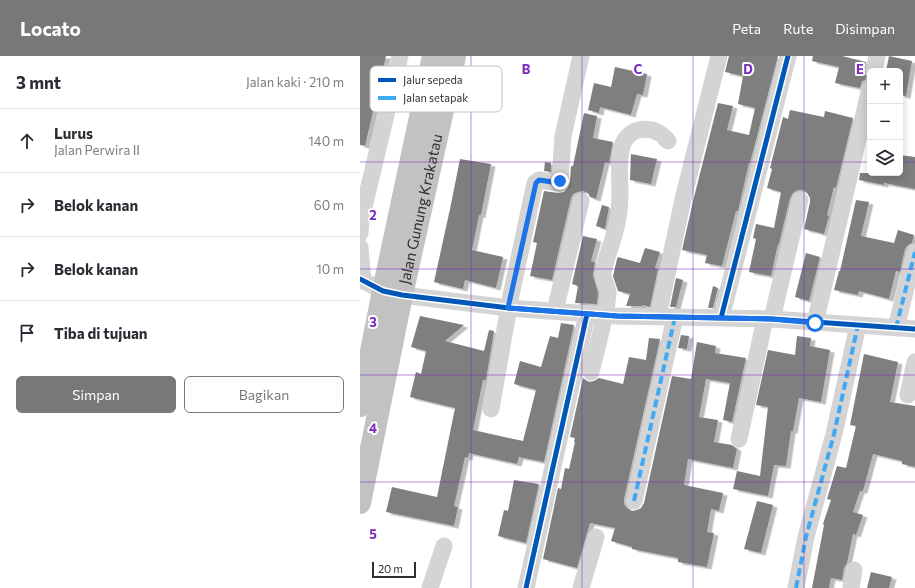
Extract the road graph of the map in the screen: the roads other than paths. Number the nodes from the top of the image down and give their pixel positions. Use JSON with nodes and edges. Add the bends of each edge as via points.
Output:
{"nodes":[{"id":1,"x":400,"y":56,"type":"edge"},
{"id":2,"x":433,"y":56,"type":"edge"},
{"id":3,"x":455,"y":56,"type":"edge"},
{"id":4,"x":581,"y":56,"type":"edge"},
{"id":5,"x":719,"y":56,"type":"edge"},
{"id":6,"x":788,"y":56,"type":"edge"},
{"id":7,"x":877,"y":56,"type":"edge"},
{"id":8,"x":398,"y":66,"type":"edge"},
{"id":9,"x":431,"y":66,"type":"edge"},
{"id":10,"x":452,"y":66,"type":"edge"},
{"id":11,"x":875,"y":68,"type":"edge"},
{"id":12,"x":867,"y":101,"type":"edge"},
{"id":13,"x":387,"y":112,"type":"edge"},
{"id":14,"x":421,"y":112,"type":"edge"},
{"id":15,"x":440,"y":112,"type":"edge"},
{"id":16,"x":668,"y":141,"type":"dead end"},
{"id":17,"x":800,"y":200,"type":"dead end"},
{"id":18,"x":581,"y":201,"type":"dead end"},
{"id":19,"x":360,"y":233,"type":"edge"},
{"id":20,"x":360,"y":247,"type":"edge"},
{"id":21,"x":915,"y":252,"type":"edge"},
{"id":22,"x":362,"y":280,"type":"edge"},
{"id":23,"x":392,"y":293,"type":"junction"},
{"id":24,"x":508,"y":308,"type":"junction"},
{"id":25,"x":555,"y":311,"type":"junction"},
{"id":26,"x":587,"y":314,"type":"junction"},
{"id":27,"x":605,"y":315,"type":"junction"},
{"id":28,"x":666,"y":317,"type":"junction"},
{"id":29,"x":721,"y":318,"type":"junction"},
{"id":30,"x":768,"y":319,"type":"junction"},
{"id":31,"x":815,"y":323,"type":"junction"},
{"id":32,"x":858,"y":325,"type":"junction"},
{"id":33,"x":896,"y":328,"type":"junction"},
{"id":34,"x":915,"y":329,"type":"edge"},
{"id":35,"x":915,"y":362,"type":"edge"},
{"id":36,"x":591,"y":372,"type":"dead end"},
{"id":37,"x":908,"y":395,"type":"dead end"},
{"id":38,"x":360,"y":406,"type":"edge"},
{"id":39,"x":491,"y":409,"type":"dead end"},
{"id":40,"x":739,"y":439,"type":"dead end"},
{"id":41,"x":634,"y":501,"type":"dead end"},
{"id":42,"x":360,"y":503,"type":"edge"},
{"id":43,"x":596,"y":537,"type":"dead end"},
{"id":44,"x":444,"y":546,"type":"dead end"},
{"id":45,"x":543,"y":561,"type":"dead end"},
{"id":46,"x":854,"y":570,"type":"dead end"},
{"id":47,"x":430,"y":588,"type":"edge"},
{"id":48,"x":526,"y":588,"type":"edge"},
{"id":49,"x":537,"y":588,"type":"edge"},
{"id":50,"x":581,"y":588,"type":"edge"},
{"id":51,"x":796,"y":588,"type":"edge"},
{"id":52,"x":851,"y":588,"type":"edge"}],
"edges":[{"from":1,"to":8,"type":"street"},
{"from":2,"to":9,"type":"highway","name":"Jalan Gunung Krakatau"},
{"from":3,"to":10,"type":"highway","name":"Jalan Gunung Krakatau"},
{"from":4,"to":24,"type":"street","via":[[564,136],[560,181],[556,183],[539,180],[536,183]]},
{"from":5,"to":28,"type":"street","via":[[684,195]]},
{"from":6,"to":29,"type":"street"},
{"from":7,"to":11,"type":"street"},
{"from":12,"to":31,"type":"street"},
{"from":13,"to":19,"type":"street"},
{"from":14,"to":23,"type":"highway","name":"Jalan Gunung Krakatau"},
{"from":15,"to":23,"type":"highway","name":"Jalan Gunung Krakatau"},
{"from":16,"to":27,"type":"street","via":[[660,133],[641,129],[627,136],[623,145],[620,155],[620,208],[603,274],[608,291]]},
{"from":17,"to":30,"type":"street"},
{"from":18,"to":25,"type":"street"},
{"from":20,"to":22,"type":"street"},
{"from":21,"to":33,"type":"street"},
{"from":22,"to":23,"type":"street"},
{"from":23,"to":24,"type":"street"},
{"from":23,"to":38,"type":"highway","name":"Jalan Gunung Krakatau"},
{"from":23,"to":42,"type":"highway","name":"Jalan Gunung Krakatau"},
{"from":24,"to":25,"type":"street"},
{"from":24,"to":39,"type":"street"},
{"from":25,"to":26,"type":"street"},
{"from":26,"to":27,"type":"street"},
{"from":26,"to":48,"type":"street"},
{"from":27,"to":28,"type":"street"},
{"from":27,"to":36,"type":"street"},
{"from":28,"to":29,"type":"street"},
{"from":28,"to":41,"type":"street"},
{"from":29,"to":30,"type":"street"},
{"from":30,"to":31,"type":"street"},
{"from":30,"to":40,"type":"street"},
{"from":31,"to":32,"type":"street"},
{"from":32,"to":33,"type":"street"},
{"from":32,"to":51,"type":"street"},
{"from":33,"to":34,"type":"street"},
{"from":35,"to":37,"type":"street"},
{"from":43,"to":50,"type":"street"},
{"from":44,"to":47,"type":"street"},
{"from":45,"to":49,"type":"street"},
{"from":46,"to":52,"type":"street"}]}
